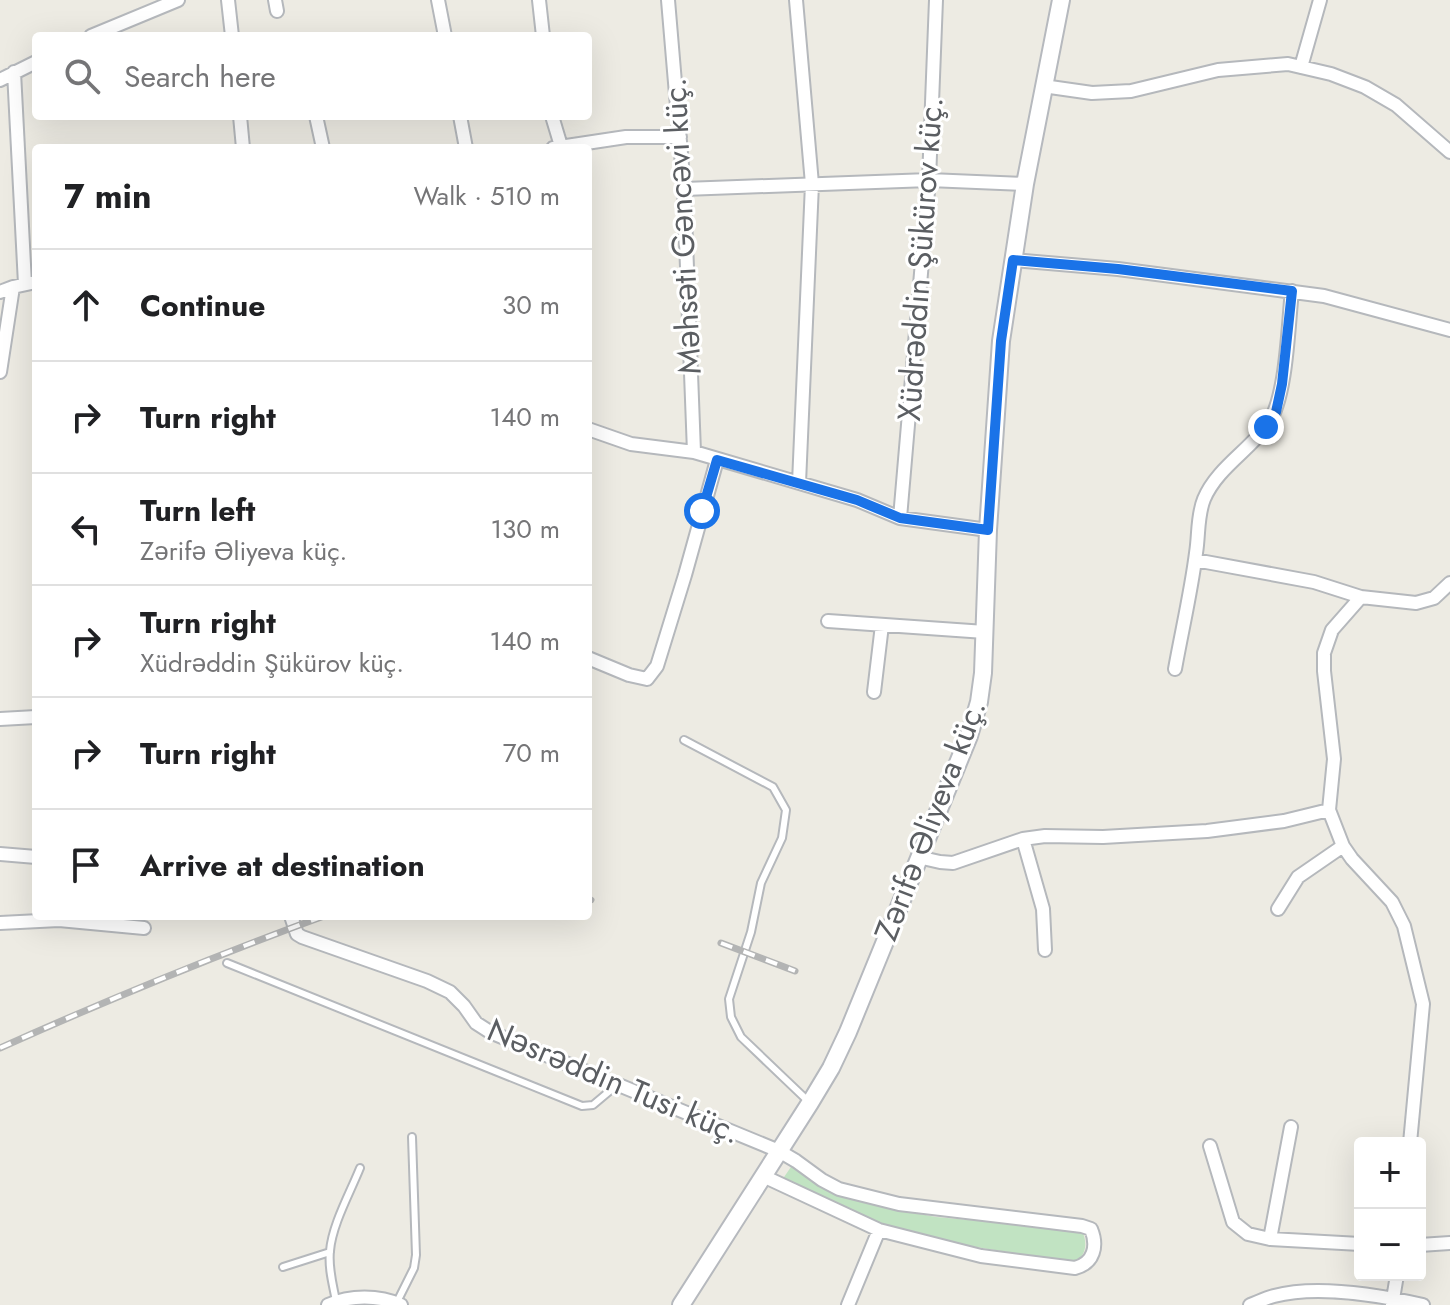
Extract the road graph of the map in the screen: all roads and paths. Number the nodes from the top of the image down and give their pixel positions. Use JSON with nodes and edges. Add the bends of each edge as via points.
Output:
{"nodes":[{"id":1,"x":178,"y":0,"type":"edge"},
{"id":2,"x":228,"y":0,"type":"edge"},
{"id":3,"x":438,"y":0,"type":"edge"},
{"id":4,"x":539,"y":0,"type":"edge"},
{"id":5,"x":668,"y":0,"type":"edge"},
{"id":6,"x":796,"y":0,"type":"edge"},
{"id":7,"x":936,"y":0,"type":"edge"},
{"id":8,"x":1061,"y":0,"type":"edge"},
{"id":9,"x":1320,"y":0,"type":"edge"},
{"id":10,"x":101,"y":32,"type":"edge"},
{"id":11,"x":232,"y":32,"type":"edge"},
{"id":12,"x":444,"y":32,"type":"edge"},
{"id":13,"x":543,"y":32,"type":"edge"},
{"id":14,"x":32,"y":64,"type":"edge"},
{"id":15,"x":1301,"y":67,"type":"junction"},
{"id":16,"x":14,"y":72,"type":"junction"},
{"id":17,"x":0,"y":80,"type":"edge"},
{"id":18,"x":1043,"y":86,"type":"junction"},
{"id":19,"x":240,"y":120,"type":"edge"},
{"id":20,"x":317,"y":120,"type":"edge"},
{"id":21,"x":461,"y":120,"type":"edge"},
{"id":22,"x":553,"y":120,"type":"edge"},
{"id":23,"x":680,"y":137,"type":"junction"},
{"id":24,"x":243,"y":144,"type":"edge"},
{"id":25,"x":322,"y":144,"type":"edge"},
{"id":26,"x":465,"y":144,"type":"edge"},
{"id":27,"x":557,"y":144,"type":"edge"},
{"id":28,"x":578,"y":144,"type":"edge"},
{"id":29,"x":1450,"y":152,"type":"edge"},
{"id":30,"x":929,"y":180,"type":"junction"},
{"id":31,"x":812,"y":184,"type":"junction"},
{"id":32,"x":1025,"y":184,"type":"junction"},
{"id":33,"x":684,"y":189,"type":"junction"},
{"id":34,"x":1013,"y":260,"type":"junction"},
{"id":35,"x":18,"y":286,"type":"edge"},
{"id":36,"x":1292,"y":291,"type":"junction"},
{"id":37,"x":1450,"y":330,"type":"edge"},
{"id":38,"x":0,"y":372,"type":"edge"},
{"id":39,"x":592,"y":430,"type":"edge"},
{"id":40,"x":694,"y":452,"type":"junction"},
{"id":41,"x":717,"y":460,"type":"junction"},
{"id":42,"x":799,"y":483,"type":"junction"},
{"id":43,"x":900,"y":518,"type":"junction"},
{"id":44,"x":988,"y":530,"type":"junction"},
{"id":45,"x":1195,"y":560,"type":"junction"},
{"id":46,"x":1450,"y":583,"type":"edge"},
{"id":47,"x":1361,"y":597,"type":"junction"},
{"id":48,"x":828,"y":621,"type":"dead end"},
{"id":49,"x":882,"y":625,"type":"junction"},
{"id":50,"x":985,"y":632,"type":"junction"},
{"id":51,"x":592,"y":660,"type":"edge"},
{"id":52,"x":1175,"y":669,"type":"dead end"},
{"id":53,"x":874,"y":692,"type":"dead end"},
{"id":54,"x":32,"y":717,"type":"edge"},
{"id":55,"x":0,"y":719,"type":"edge"},
{"id":56,"x":684,"y":740,"type":"dead end"},
{"id":57,"x":1329,"y":810,"type":"junction"},
{"id":58,"x":1023,"y":839,"type":"junction"},
{"id":59,"x":1343,"y":846,"type":"junction"},
{"id":60,"x":0,"y":854,"type":"edge"},
{"id":61,"x":32,"y":857,"type":"edge"},
{"id":62,"x":918,"y":857,"type":"junction"},
{"id":63,"x":1278,"y":909,"type":"dead end"},
{"id":64,"x":292,"y":920,"type":"edge"},
{"id":65,"x":0,"y":923,"type":"edge"},
{"id":66,"x":144,"y":928,"type":"dead end"},
{"id":67,"x":1045,"y":950,"type":"dead end"},
{"id":68,"x":227,"y":963,"type":"dead end"},
{"id":69,"x":618,"y":1084,"type":"junction"},
{"id":70,"x":810,"y":1103,"type":"junction"},
{"id":71,"x":1291,"y":1127,"type":"dead end"},
{"id":72,"x":412,"y":1137,"type":"dead end"},
{"id":73,"x":1411,"y":1137,"type":"edge"},
{"id":74,"x":1210,"y":1146,"type":"dead end"},
{"id":75,"x":779,"y":1151,"type":"junction"},
{"id":76,"x":360,"y":1168,"type":"dead end"},
{"id":77,"x":763,"y":1176,"type":"junction"},
{"id":78,"x":879,"y":1230,"type":"junction"},
{"id":79,"x":1270,"y":1239,"type":"junction"},
{"id":80,"x":1450,"y":1243,"type":"edge"},
{"id":81,"x":1354,"y":1244,"type":"edge"},
{"id":82,"x":1426,"y":1245,"type":"edge"},
{"id":83,"x":330,"y":1252,"type":"junction"},
{"id":84,"x":283,"y":1267,"type":"dead end"},
{"id":85,"x":1396,"y":1281,"type":"edge"},
{"id":86,"x":1393,"y":1302,"type":"edge"},
{"id":87,"x":332,"y":1303,"type":"edge"},
{"id":88,"x":399,"y":1304,"type":"edge"},
{"id":89,"x":681,"y":1305,"type":"edge"},
{"id":90,"x":848,"y":1305,"type":"edge"},
{"id":91,"x":1250,"y":1305,"type":"edge"},
{"id":92,"x":1423,"y":1305,"type":"edge"}],
"edges":[{"from":1,"to":10,"type":"street"},
{"from":2,"to":11,"type":"street"},
{"from":3,"to":12,"type":"street"},
{"from":4,"to":13,"type":"street"},
{"from":5,"to":23,"type":"street","name":"Məhsəti Gəncəvi küç."},
{"from":6,"to":31,"type":"street"},
{"from":7,"to":30,"type":"street","name":"Xüdrəddin Şükürov küç."},
{"from":8,"to":18,"type":"street","name":"Zərifə Əliyeva küç."},
{"from":9,"to":15,"type":"street"},
{"from":14,"to":16,"type":"street"},
{"from":15,"to":18,"type":"street","via":[[1218,70],[1131,91],[1092,93]]},
{"from":15,"to":29,"type":"street","via":[[1365,87],[1396,105]]},
{"from":16,"to":17,"type":"street"},
{"from":16,"to":35,"type":"street"},
{"from":18,"to":32,"type":"street","name":"Zərifə Əliyeva küç."},
{"from":19,"to":24,"type":"street"},
{"from":20,"to":25,"type":"street"},
{"from":21,"to":26,"type":"street"},
{"from":22,"to":27,"type":"street"},
{"from":23,"to":28,"type":"street"},
{"from":23,"to":33,"type":"street","name":"Məhsəti Gəncəvi küç."},
{"from":30,"to":31,"type":"street"},
{"from":30,"to":32,"type":"street"},
{"from":30,"to":43,"type":"street","name":"Xüdrəddin Şükürov küç."},
{"from":31,"to":33,"type":"street"},
{"from":31,"to":42,"type":"street"},
{"from":32,"to":34,"type":"street","name":"Zərifə Əliyeva küç."},
{"from":33,"to":40,"type":"street","name":"Məhsəti Gəncəvi küç."},
{"from":34,"to":36,"type":"street"},
{"from":34,"to":44,"type":"street","name":"Zərifə Əliyeva küç.","via":[[1001,341]]},
{"from":35,"to":38,"type":"street"},
{"from":36,"to":37,"type":"street"},
{"from":36,"to":45,"type":"street","via":[[1276,412],[1204,498]]},
{"from":39,"to":40,"type":"street","via":[[631,444]]},
{"from":40,"to":41,"type":"street"},
{"from":41,"to":42,"type":"street"},
{"from":41,"to":51,"type":"street","via":[[657,666],[647,679]]},
{"from":42,"to":43,"type":"street"},
{"from":43,"to":44,"type":"street"},
{"from":44,"to":50,"type":"street","name":"Zərifə Əliyeva küç."},
{"from":45,"to":47,"type":"street","via":[[1314,582]]},
{"from":45,"to":52,"type":"street"},
{"from":46,"to":47,"type":"street","via":[[1434,598],[1416,603]]},
{"from":47,"to":57,"type":"street","via":[[1332,630],[1324,653],[1334,759]]},
{"from":48,"to":49,"type":"street"},
{"from":49,"to":50,"type":"street"},
{"from":49,"to":53,"type":"street"},
{"from":50,"to":62,"type":"street","name":"Zərifə Əliyeva küç.","via":[[981,687],[969,736]]},
{"from":54,"to":55,"type":"street"},
{"from":56,"to":70,"type":"lane","via":[[773,787],[786,810],[782,838],[761,883],[729,999],[741,1037]]},
{"from":57,"to":58,"type":"street","via":[[1207,831]]},
{"from":57,"to":59,"type":"street"},
{"from":58,"to":62,"type":"street","via":[[953,863]]},
{"from":58,"to":67,"type":"street","via":[[1043,909]]},
{"from":59,"to":63,"type":"street","via":[[1298,877]]},
{"from":59,"to":73,"type":"street","via":[[1392,902],[1404,926],[1423,1004]]},
{"from":60,"to":61,"type":"street"},
{"from":62,"to":70,"type":"street","name":"Zərifə Əliyeva küç.","via":[[848,1032]]},
{"from":64,"to":69,"type":"street","name":"Nəsrəddin Tusi küç.","via":[[302,937],[450,992],[490,1032]]},
{"from":65,"to":66,"type":"street","via":[[59,920]]},
{"from":68,"to":69,"type":"lane","via":[[582,1106],[593,1105]]},
{"from":69,"to":75,"type":"street","name":"Nəsrəddin Tusi küç."},
{"from":70,"to":75,"type":"street","name":"Zərifə Əliyeva küç."},
{"from":71,"to":79,"type":"street"},
{"from":72,"to":88,"type":"lane","via":[[416,1255]]},
{"from":74,"to":79,"type":"street","via":[[1233,1222],[1248,1234]]},
{"from":75,"to":77,"type":"street","name":"Zərifə Əliyeva küç."},
{"from":75,"to":78,"type":"street","name":"Nəsrəddin Tusi küç.","via":[[839,1189],[899,1204],[1082,1226],[1095,1238],[1092,1256],[1075,1268],[981,1256]]},
{"from":76,"to":83,"type":"lane"},
{"from":77,"to":78,"type":"street"},
{"from":77,"to":89,"type":"street","name":"Zərifə Əliyeva küç."},
{"from":78,"to":90,"type":"street"},
{"from":79,"to":81,"type":"street"},
{"from":80,"to":82,"type":"street"},
{"from":83,"to":84,"type":"lane"},
{"from":83,"to":87,"type":"lane"},
{"from":85,"to":86,"type":"street"},
{"from":86,"to":91,"type":"street","via":[[1326,1290]]},
{"from":86,"to":92,"type":"street"},
{"from":87,"to":88,"type":"street","via":[[376,1298]]}]}
